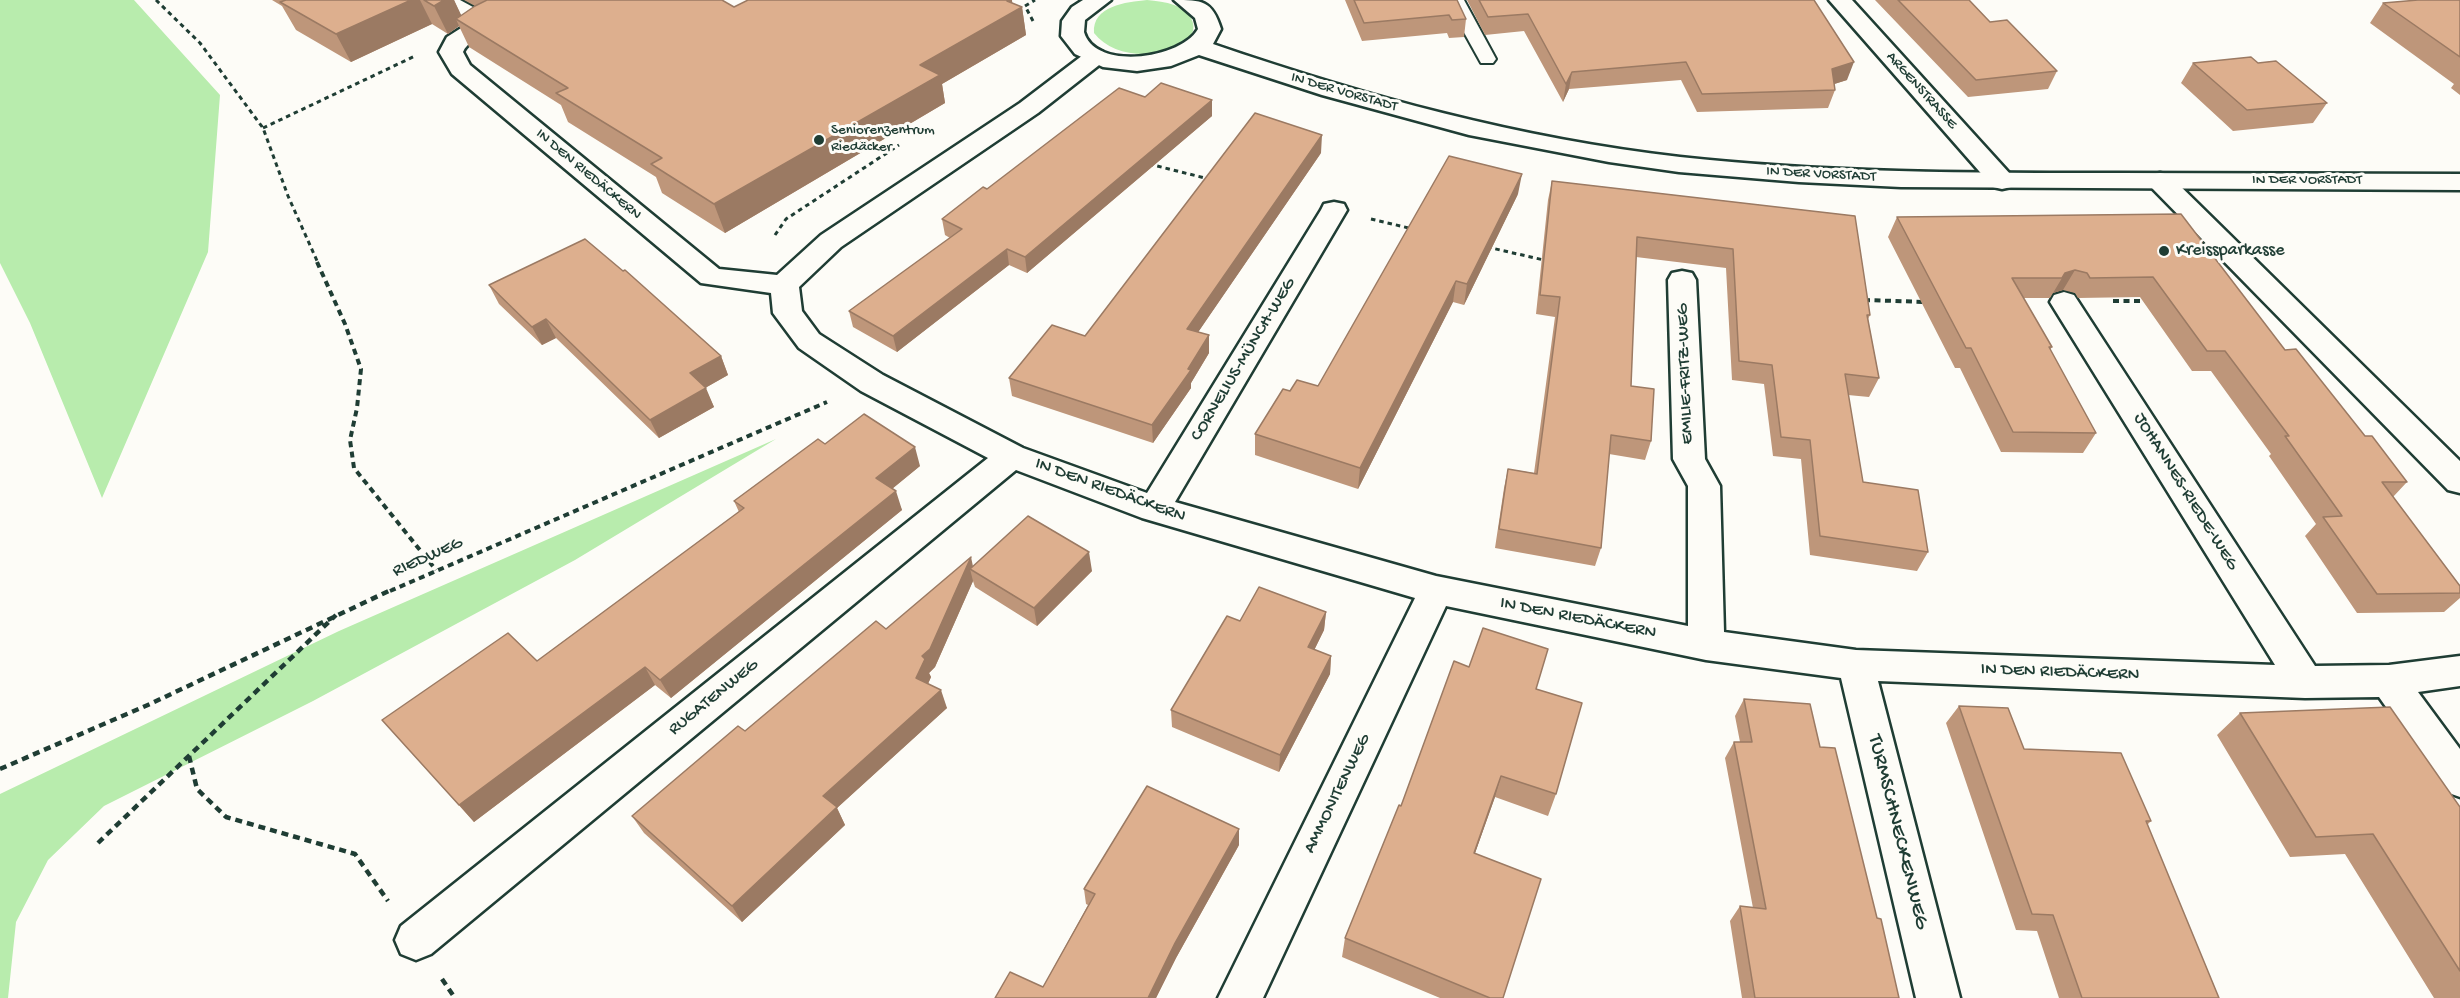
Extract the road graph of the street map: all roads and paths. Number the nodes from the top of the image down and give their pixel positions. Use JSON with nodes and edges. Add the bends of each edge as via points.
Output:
{"nodes":[{"id":1,"x":156,"y":0,"type":"edge"},
{"id":2,"x":443,"y":0,"type":"edge"},
{"id":3,"x":534,"y":0,"type":"edge"},
{"id":4,"x":1185,"y":0,"type":"edge"},
{"id":5,"x":1455,"y":0,"type":"edge"},
{"id":6,"x":1840,"y":0,"type":"edge"},
{"id":7,"x":1087,"y":2,"type":"edge"},
{"id":8,"x":486,"y":23,"type":"junction"},
{"id":9,"x":1198,"y":47,"type":"junction"},
{"id":10,"x":416,"y":56,"type":"dead end"},
{"id":11,"x":1095,"y":57,"type":"junction"},
{"id":12,"x":1487,"y":59,"type":"dead end"},
{"id":13,"x":263,"y":128,"type":"junction"},
{"id":14,"x":1142,"y":160,"type":"edge"},
{"id":15,"x":1209,"y":179,"type":"edge"},
{"id":16,"x":2002,"y":181,"type":"junction"},
{"id":17,"x":2160,"y":181,"type":"junction"},
{"id":18,"x":2460,"y":182,"type":"edge"},
{"id":19,"x":1334,"y":210,"type":"joint"},
{"id":20,"x":1424,"y":232,"type":"edge"},
{"id":21,"x":1481,"y":245,"type":"edge"},
{"id":22,"x":1548,"y":261,"type":"edge"},
{"id":23,"x":1683,"y":280,"type":"dead end"},
{"id":24,"x":784,"y":285,"type":"junction"},
{"id":25,"x":1859,"y":300,"type":"edge"},
{"id":26,"x":2159,"y":301,"type":"edge"},
{"id":27,"x":1928,"y":302,"type":"edge"},
{"id":28,"x":2064,"y":302,"type":"joint"},
{"id":29,"x":873,"y":383,"type":"junction"},
{"id":30,"x":1012,"y":456,"type":"junction"},
{"id":31,"x":2460,"y":481,"type":"edge"},
{"id":32,"x":1154,"y":509,"type":"junction"},
{"id":33,"x":436,"y":570,"type":"junction"},
{"id":34,"x":1436,"y":590,"type":"junction"},
{"id":35,"x":339,"y":613,"type":"junction"},
{"id":36,"x":1706,"y":645,"type":"junction"},
{"id":37,"x":1856,"y":665,"type":"junction"},
{"id":38,"x":2460,"y":671,"type":"edge"},
{"id":39,"x":2388,"y":681,"type":"junction"},
{"id":40,"x":2306,"y":682,"type":"junction"},
{"id":41,"x":189,"y":756,"type":"junction"},
{"id":42,"x":0,"y":769,"type":"edge"},
{"id":43,"x":2460,"y":780,"type":"edge"},
{"id":44,"x":98,"y":843,"type":"dead end"},
{"id":45,"x":416,"y":940,"type":"joint"},
{"id":46,"x":1240,"y":998,"type":"edge"},
{"id":47,"x":1938,"y":998,"type":"edge"}],
"edges":[{"from":1,"to":13,"type":"path","via":[[200,43]]},
{"from":2,"to":8,"type":"street"},
{"from":3,"to":8,"type":"street","name":"IN DEN RIEDÄCKERN"},
{"from":4,"to":9,"type":"street","via":[[1206,15],[1210,26]]},
{"from":5,"to":12,"type":"lane"},
{"from":6,"to":16,"type":"street","name":"ARGENSTRASSE"},
{"from":7,"to":11,"type":"street","via":[[1071,27],[1073,38]]},
{"from":8,"to":24,"type":"street","name":"IN DEN RIEDÄCKERN","via":[[455,42],[451,52],[460,69],[711,277]]},
{"from":9,"to":11,"type":"street","via":[[1182,57],[1149,64],[1115,63]]},
{"from":9,"to":16,"type":"street","name":"IN DER VORSTADT","via":[[1428,117],[1629,157],[1745,171]]},
{"from":10,"to":13,"type":"path"},
{"from":11,"to":24,"type":"street","via":[[1029,108],[831,241]]},
{"from":13,"to":33,"type":"path","via":[[361,369],[350,440],[354,468]]},
{"from":14,"to":15,"type":"path"},
{"from":16,"to":17,"type":"street","name":"IN DER VORSTADT"},
{"from":17,"to":18,"type":"street","name":"IN DER VORSTADT"},
{"from":17,"to":31,"type":"street"},
{"from":19,"to":20,"type":"path"},
{"from":19,"to":32,"type":"street","name":"CORNELIUS-MÜNCH-WEG"},
{"from":21,"to":22,"type":"path"},
{"from":23,"to":36,"type":"street","name":"EMILIE-FRITZ-WEG","via":[[1689,459],[1704,486]]},
{"from":24,"to":29,"type":"street","name":"IN DEN RIEDÄCKERN","via":[[788,314],[809,341]]},
{"from":25,"to":27,"type":"path"},
{"from":26,"to":28,"type":"path"},
{"from":28,"to":40,"type":"street","name":"JOHANNES-RIEDE-WEG"},
{"from":29,"to":30,"type":"street","name":"IN DEN RIEDÄCKERN"},
{"from":29,"to":33,"type":"path","name":"RIEDWEG"},
{"from":30,"to":32,"type":"street","name":"IN DEN RIEDÄCKERN"},
{"from":30,"to":45,"type":"street","name":"RUGATENWEG"},
{"from":32,"to":34,"type":"street","name":"IN DEN RIEDÄCKERN"},
{"from":33,"to":35,"type":"path","name":"RIEDWEG"},
{"from":34,"to":36,"type":"street","name":"IN DEN RIEDÄCKERN"},
{"from":34,"to":46,"type":"street","name":"AMMONITENWEG"},
{"from":35,"to":41,"type":"path"},
{"from":35,"to":42,"type":"path","name":"RIEDWEG","via":[[150,704]]},
{"from":36,"to":37,"type":"street","name":"IN DEN RIEDÄCKERN"},
{"from":37,"to":40,"type":"street","name":"IN DEN RIEDÄCKERN"},
{"from":37,"to":47,"type":"street","name":"TURMSCHNECKENWEG"},
{"from":38,"to":39,"type":"street","name":"IN DEN RIEDÄCKERN"},
{"from":39,"to":40,"type":"street","name":"IN DEN RIEDÄCKERN"},
{"from":39,"to":43,"type":"street"},
{"from":41,"to":44,"type":"path"},
{"from":41,"to":45,"type":"path","via":[[197,789],[226,817],[355,854]]}]}
